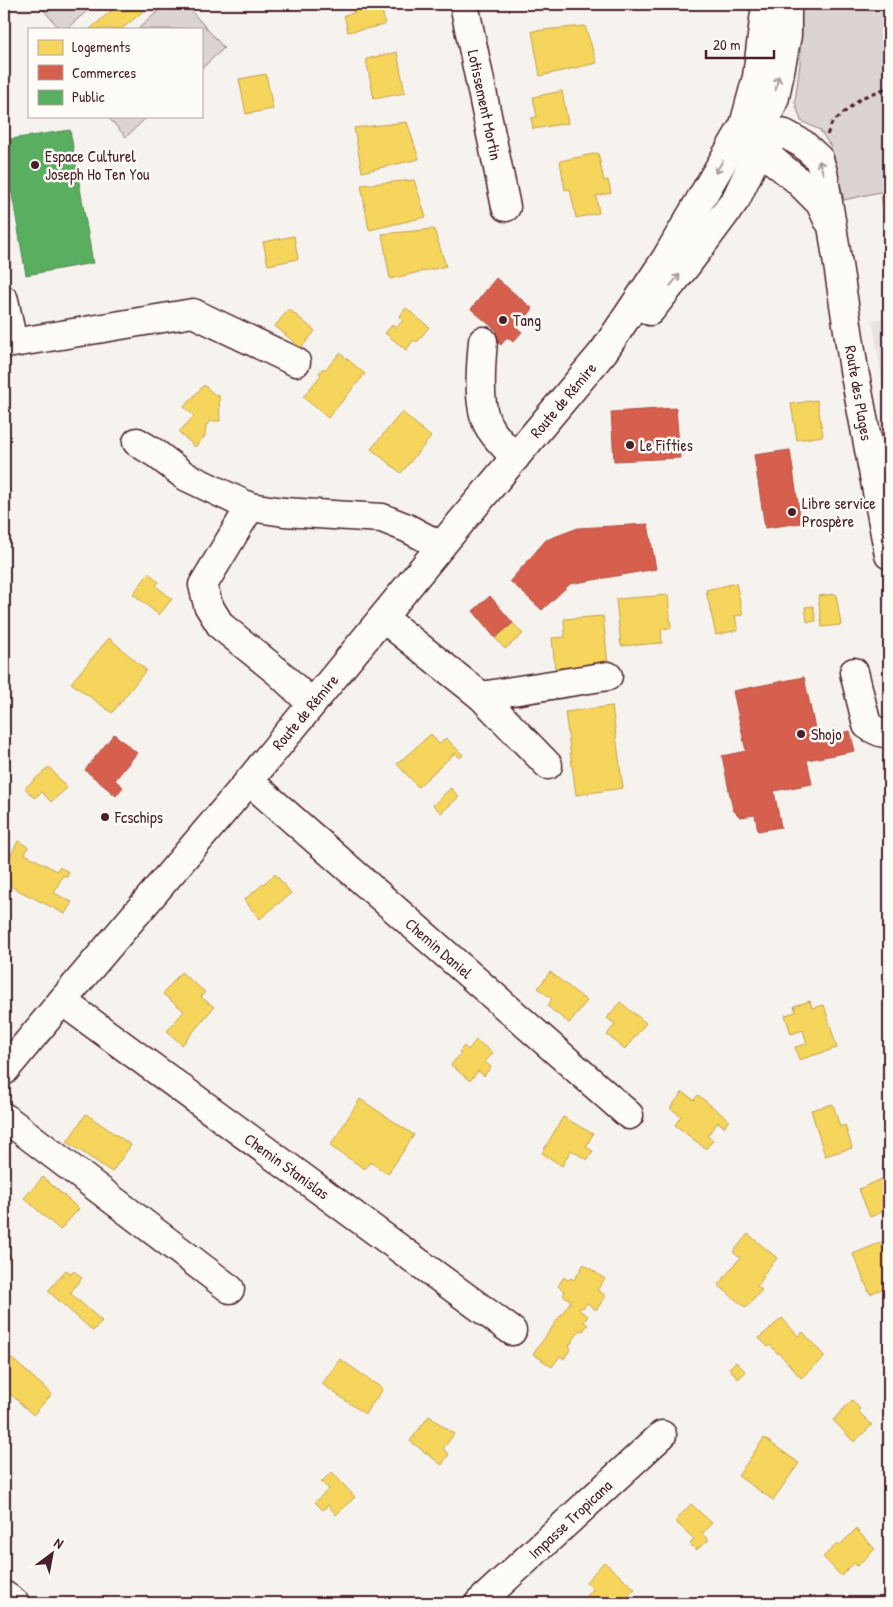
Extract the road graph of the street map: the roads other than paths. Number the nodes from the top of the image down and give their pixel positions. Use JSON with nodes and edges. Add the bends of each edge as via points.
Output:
{"nodes":[{"id":1,"x":464,"y":4,"type":"edge"},
{"id":2,"x":766,"y":4,"type":"edge"},
{"id":3,"x":787,"y":4,"type":"edge"},
{"id":4,"x":753,"y":127,"type":"junction"},
{"id":5,"x":796,"y":179,"type":"junction"},
{"id":6,"x":736,"y":199,"type":"junction"},
{"id":7,"x":506,"y":207,"type":"dead end"},
{"id":8,"x":833,"y":232,"type":"junction"},
{"id":9,"x":4,"y":300,"type":"edge"},
{"id":10,"x":483,"y":341,"type":"dead end"},
{"id":11,"x":604,"y":351,"type":"junction"},
{"id":12,"x":296,"y":362,"type":"dead end"},
{"id":13,"x":137,"y":442,"type":"dead end"},
{"id":14,"x":515,"y":458,"type":"junction"},
{"id":15,"x":250,"y":507,"type":"junction"},
{"id":16,"x":440,"y":546,"type":"junction"},
{"id":17,"x":889,"y":555,"type":"edge"},
{"id":18,"x":383,"y":618,"type":"junction"},
{"id":19,"x":854,"y":672,"type":"dead end"},
{"id":20,"x":608,"y":676,"type":"dead end"},
{"id":21,"x":480,"y":696,"type":"junction"},
{"id":22,"x":312,"y":704,"type":"junction"},
{"id":23,"x":889,"y":733,"type":"edge"},
{"id":24,"x":548,"y":766,"type":"dead end"},
{"id":25,"x":249,"y":781,"type":"junction"},
{"id":26,"x":62,"y":1001,"type":"junction"},
{"id":27,"x":4,"y":1071,"type":"edge"},
{"id":28,"x":629,"y":1115,"type":"dead end"},
{"id":29,"x":4,"y":1117,"type":"edge"},
{"id":30,"x":230,"y":1289,"type":"dead end"},
{"id":31,"x":512,"y":1331,"type":"dead end"},
{"id":32,"x":662,"y":1435,"type":"dead end"},
{"id":33,"x":4,"y":1595,"type":"edge"},
{"id":34,"x":15,"y":1603,"type":"edge"},
{"id":35,"x":479,"y":1603,"type":"edge"}],
"edges":[{"from":1,"to":7,"type":"street","name":"Lotissement Mortin"},
{"from":2,"to":4,"type":"street","name":"Route de Rémire"},
{"from":4,"to":3,"type":"street","name":"Route de Rémire","one_way":true,"via":[[774,97],[787,35]]},
{"from":4,"to":5,"type":"street","name":"Route des Plages","via":[[770,158]]},
{"from":4,"to":6,"type":"street","name":"Route de Rémire","via":[[752,165]]},
{"from":8,"to":4,"type":"street","name":"Route des Plages","one_way":true,"via":[[819,159],[803,144],[785,134]]},
{"from":4,"to":11,"type":"street","name":"Route de Rémire","one_way":true},
{"from":5,"to":6,"type":"street","via":[[777,175],[761,178]]},
{"from":5,"to":8,"type":"street","name":"Route des Plages","via":[[820,203]]},
{"from":11,"to":6,"type":"street","name":"Route de Rémire","one_way":true,"via":[[644,319]]},
{"from":8,"to":17,"type":"street","name":"Route des Plages","via":[[854,370]]},
{"from":9,"to":12,"type":"street","via":[[13,343],[193,313]]},
{"from":10,"to":14,"type":"street","via":[[484,412],[488,425]]},
{"from":11,"to":14,"type":"street","name":"Route de Rémire"},
{"from":13,"to":15,"type":"street","via":[[185,476]]},
{"from":14,"to":16,"type":"street","name":"Route de Rémire"},
{"from":15,"to":16,"type":"street","via":[[382,518]]},
{"from":15,"to":22,"type":"street","via":[[203,584],[208,605],[221,626]]},
{"from":16,"to":18,"type":"street","name":"Route de Rémire"},
{"from":18,"to":21,"type":"street"},
{"from":18,"to":22,"type":"street","name":"Route de Rémire"},
{"from":19,"to":23,"type":"street","via":[[867,725],[884,734]]},
{"from":20,"to":21,"type":"street"},
{"from":21,"to":24,"type":"street"},
{"from":22,"to":25,"type":"street","name":"Route de Rémire"},
{"from":25,"to":26,"type":"street","name":"Route de Rémire"},
{"from":25,"to":28,"type":"street","name":"Chemin Daniel"},
{"from":26,"to":27,"type":"street","name":"Route de Rémire"},
{"from":26,"to":31,"type":"street","name":"Chemin Stanislas"},
{"from":29,"to":30,"type":"street"},
{"from":32,"to":35,"type":"street","name":"Impasse Tropicana"},
{"from":33,"to":34,"type":"street"}]}
